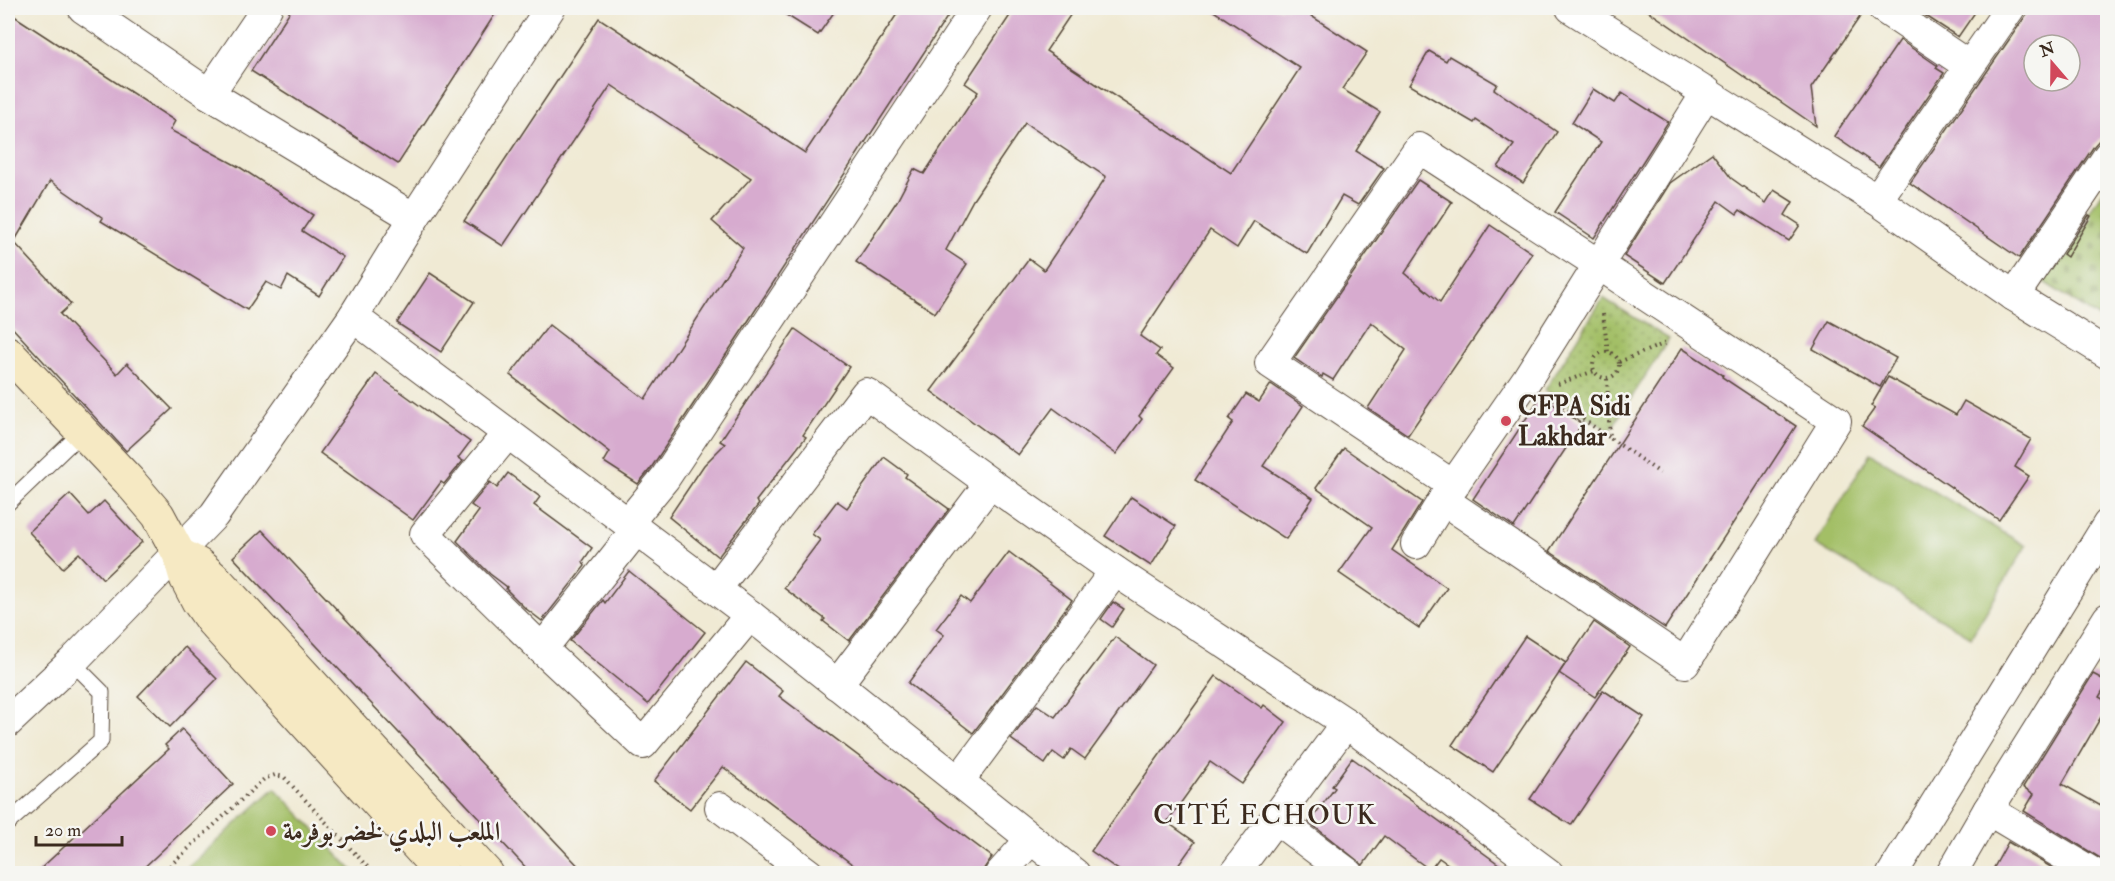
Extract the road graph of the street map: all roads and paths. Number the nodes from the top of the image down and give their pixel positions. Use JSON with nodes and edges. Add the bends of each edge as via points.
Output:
{"nodes":[{"id":1,"x":83,"y":8,"type":"edge"},
{"id":2,"x":267,"y":8,"type":"edge"},
{"id":3,"x":550,"y":8,"type":"edge"},
{"id":4,"x":977,"y":8,"type":"edge"},
{"id":5,"x":1571,"y":8,"type":"edge"},
{"id":6,"x":1883,"y":8,"type":"edge"},
{"id":7,"x":2010,"y":8,"type":"edge"},
{"id":8,"x":1604,"y":16,"type":"edge"},
{"id":9,"x":1969,"y":66,"type":"junction"},
{"id":10,"x":1707,"y":92,"type":"junction"},
{"id":11,"x":209,"y":94,"type":"junction"},
{"id":12,"x":2108,"y":156,"type":"edge"},
{"id":13,"x":1877,"y":200,"type":"junction"},
{"id":14,"x":414,"y":218,"type":"junction"},
{"id":15,"x":1598,"y":264,"type":"junction"},
{"id":16,"x":2014,"y":296,"type":"junction"},
{"id":17,"x":353,"y":317,"type":"junction"},
{"id":18,"x":1698,"y":330,"type":"junction"},
{"id":19,"x":8,"y":353,"type":"edge"},
{"id":20,"x":2108,"y":354,"type":"edge"},
{"id":21,"x":1619,"y":362,"type":"junction"},
{"id":22,"x":1527,"y":379,"type":"junction"},
{"id":23,"x":1607,"y":379,"type":"junction"},
{"id":24,"x":82,"y":432,"type":"junction"},
{"id":25,"x":508,"y":433,"type":"junction"},
{"id":26,"x":1610,"y":438,"type":"junction"},
{"id":27,"x":1660,"y":473,"type":"dead end"},
{"id":28,"x":990,"y":483,"type":"junction"},
{"id":29,"x":1449,"y":493,"type":"junction"},
{"id":30,"x":8,"y":503,"type":"edge"},
{"id":31,"x":2108,"y":524,"type":"edge"},
{"id":32,"x":633,"y":526,"type":"junction"},
{"id":33,"x":1416,"y":544,"type":"dead end"},
{"id":34,"x":179,"y":554,"type":"junction"},
{"id":35,"x":1115,"y":571,"type":"junction"},
{"id":36,"x":716,"y":589,"type":"junction"},
{"id":37,"x":750,"y":615,"type":"junction"},
{"id":38,"x":2103,"y":636,"type":"edge"},
{"id":39,"x":542,"y":649,"type":"junction"},
{"id":40,"x":72,"y":662,"type":"junction"},
{"id":41,"x":837,"y":685,"type":"junction"},
{"id":42,"x":8,"y":722,"type":"edge"},
{"id":43,"x":1346,"y":723,"type":"junction"},
{"id":44,"x":958,"y":782,"type":"junction"},
{"id":45,"x":720,"y":807,"type":"dead end"},
{"id":46,"x":1988,"y":810,"type":"junction"},
{"id":47,"x":1276,"y":819,"type":"junction"},
{"id":48,"x":8,"y":823,"type":"edge"},
{"id":49,"x":1031,"y":839,"type":"junction"},
{"id":50,"x":161,"y":873,"type":"edge"},
{"id":51,"x":374,"y":873,"type":"edge"},
{"id":52,"x":443,"y":873,"type":"edge"},
{"id":53,"x":487,"y":873,"type":"edge"},
{"id":54,"x":809,"y":873,"type":"edge"},
{"id":55,"x":1000,"y":873,"type":"edge"},
{"id":56,"x":1075,"y":873,"type":"edge"},
{"id":57,"x":1234,"y":873,"type":"edge"},
{"id":58,"x":1349,"y":873,"type":"edge"},
{"id":59,"x":1549,"y":873,"type":"edge"},
{"id":60,"x":1893,"y":873,"type":"edge"},
{"id":61,"x":1951,"y":873,"type":"edge"},
{"id":62,"x":2095,"y":873,"type":"edge"}],
"edges":[{"from":1,"to":11,"type":"street"},
{"from":2,"to":11,"type":"street"},
{"from":3,"to":14,"type":"street"},
{"from":4,"to":32,"type":"street"},
{"from":5,"to":8,"type":"street"},
{"from":6,"to":9,"type":"street"},
{"from":7,"to":9,"type":"street"},
{"from":8,"to":10,"type":"street"},
{"from":9,"to":13,"type":"street"},
{"from":10,"to":13,"type":"street"},
{"from":10,"to":15,"type":"street"},
{"from":11,"to":14,"type":"street"},
{"from":12,"to":16,"type":"street"},
{"from":13,"to":16,"type":"street"},
{"from":14,"to":17,"type":"street"},
{"from":15,"to":18,"type":"street"},
{"from":15,"to":22,"type":"street"},
{"from":15,"to":29,"type":"street","via":[[1419,148],[1270,363]]},
{"from":16,"to":20,"type":"street"},
{"from":17,"to":25,"type":"street"},
{"from":17,"to":34,"type":"street","via":[[214,515]]},
{"from":18,"to":21,"type":"path"},
{"from":18,"to":29,"type":"street","via":[[1836,421],[1685,663]]},
{"from":19,"to":24,"type":"main road"},
{"from":21,"to":23,"type":"path","via":[[1617,372]]},
{"from":21,"to":23,"type":"path","via":[[1608,352],[1594,358],[1595,373]]},
{"from":22,"to":26,"type":"path"},
{"from":22,"to":29,"type":"street"},
{"from":23,"to":26,"type":"path"},
{"from":24,"to":30,"type":"lane"},
{"from":24,"to":34,"type":"main road","via":[[158,515]]},
{"from":25,"to":32,"type":"street"},
{"from":25,"to":39,"type":"street","via":[[425,534]]},
{"from":26,"to":27,"type":"path"},
{"from":28,"to":35,"type":"street"},
{"from":28,"to":36,"type":"street","via":[[866,393]]},
{"from":28,"to":41,"type":"street"},
{"from":29,"to":33,"type":"street"},
{"from":31,"to":60,"type":"street"},
{"from":32,"to":36,"type":"street"},
{"from":32,"to":39,"type":"street"},
{"from":34,"to":40,"type":"street"},
{"from":34,"to":52,"type":"main road","via":[[186,578],[212,621]]},
{"from":34,"to":53,"type":"main road","via":[[217,580]]},
{"from":35,"to":43,"type":"street"},
{"from":35,"to":44,"type":"street"},
{"from":36,"to":37,"type":"street"},
{"from":37,"to":39,"type":"street","via":[[644,744]]},
{"from":37,"to":41,"type":"street"},
{"from":38,"to":46,"type":"street"},
{"from":40,"to":42,"type":"street"},
{"from":40,"to":48,"type":"lane","via":[[102,692],[101,741]]},
{"from":41,"to":44,"type":"street"},
{"from":43,"to":47,"type":"street"},
{"from":43,"to":59,"type":"street"},
{"from":44,"to":49,"type":"street"},
{"from":45,"to":54,"type":"street"},
{"from":46,"to":61,"type":"street"},
{"from":46,"to":62,"type":"street"},
{"from":47,"to":57,"type":"street"},
{"from":47,"to":58,"type":"street"},
{"from":49,"to":55,"type":"street"},
{"from":49,"to":56,"type":"street"},
{"from":50,"to":51,"type":"path","via":[[264,779],[279,775],[290,782]]}]}
